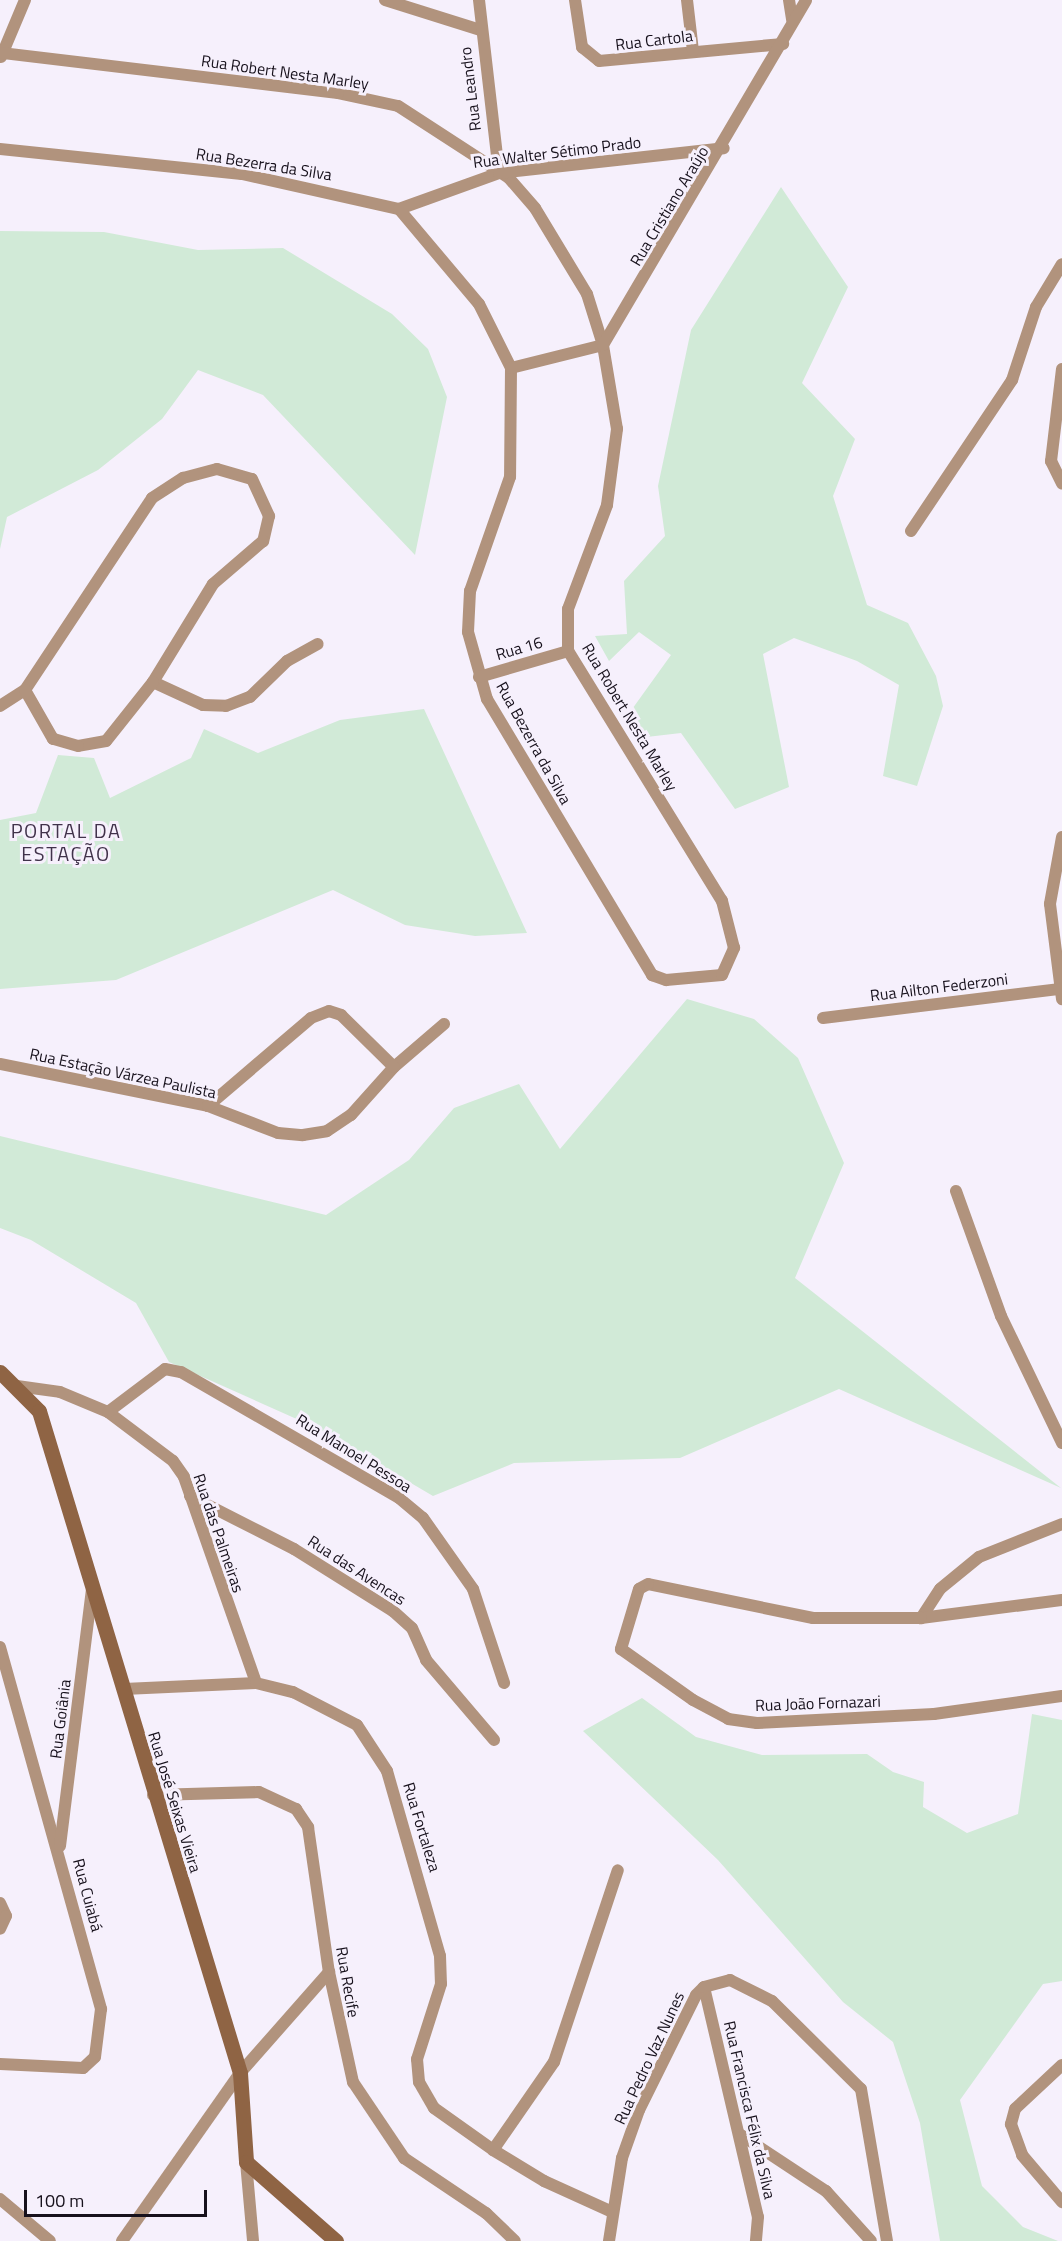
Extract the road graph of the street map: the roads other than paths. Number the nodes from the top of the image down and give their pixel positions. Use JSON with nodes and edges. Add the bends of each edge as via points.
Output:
{"nodes":[{"id":1,"x":25,"y":0,"type":"edge"},
{"id":2,"x":385,"y":0,"type":"edge"},
{"id":3,"x":479,"y":0,"type":"edge"},
{"id":4,"x":575,"y":0,"type":"edge"},
{"id":5,"x":687,"y":0,"type":"edge"},
{"id":6,"x":789,"y":0,"type":"edge"},
{"id":7,"x":806,"y":0,"type":"edge"},
{"id":8,"x":792,"y":20,"type":"junction"},
{"id":9,"x":480,"y":30,"type":"junction"},
{"id":10,"x":783,"y":44,"type":"junction"},
{"id":11,"x":693,"y":51,"type":"junction"},
{"id":12,"x":2,"y":55,"type":"edge"},
{"id":13,"x":724,"y":148,"type":"junction"},
{"id":14,"x":0,"y":149,"type":"edge"},
{"id":15,"x":499,"y":173,"type":"junction"},
{"id":16,"x":399,"y":209,"type":"junction"},
{"id":17,"x":1062,"y":264,"type":"edge"},
{"id":18,"x":1058,"y":282,"type":"edge"},
{"id":19,"x":603,"y":345,"type":"junction"},
{"id":20,"x":511,"y":368,"type":"junction"},
{"id":21,"x":1062,"y":369,"type":"edge"},
{"id":22,"x":1062,"y":484,"type":"edge"},
{"id":23,"x":910,"y":531,"type":"dead end"},
{"id":24,"x":318,"y":644,"type":"dead end"},
{"id":25,"x":568,"y":651,"type":"junction"},
{"id":26,"x":479,"y":677,"type":"junction"},
{"id":27,"x":153,"y":682,"type":"junction"},
{"id":28,"x":25,"y":690,"type":"junction"},
{"id":29,"x":0,"y":706,"type":"edge"},
{"id":30,"x":1062,"y":837,"type":"edge"},
{"id":31,"x":708,"y":980,"type":"joint"},
{"id":32,"x":1061,"y":994,"type":"edge"},
{"id":33,"x":823,"y":1018,"type":"dead end"},
{"id":34,"x":444,"y":1024,"type":"dead end"},
{"id":35,"x":0,"y":1064,"type":"edge"},
{"id":36,"x":394,"y":1066,"type":"junction"},
{"id":37,"x":208,"y":1106,"type":"junction"},
{"id":38,"x":956,"y":1191,"type":"dead end"},
{"id":39,"x":0,"y":1372,"type":"edge"},
{"id":40,"x":17,"y":1386,"type":"junction"},
{"id":41,"x":108,"y":1412,"type":"junction"},
{"id":42,"x":1062,"y":1443,"type":"edge"},
{"id":43,"x":190,"y":1496,"type":"junction"},
{"id":44,"x":1062,"y":1524,"type":"edge"},
{"id":45,"x":93,"y":1589,"type":"junction"},
{"id":46,"x":1062,"y":1600,"type":"edge"},
{"id":47,"x":921,"y":1618,"type":"junction"},
{"id":48,"x":0,"y":1647,"type":"edge"},
{"id":49,"x":256,"y":1683,"type":"junction"},
{"id":50,"x":504,"y":1683,"type":"dead end"},
{"id":51,"x":124,"y":1689,"type":"junction"},
{"id":52,"x":1062,"y":1696,"type":"edge"},
{"id":53,"x":494,"y":1740,"type":"dead end"},
{"id":54,"x":153,"y":1795,"type":"junction"},
{"id":55,"x":59,"y":1853,"type":"junction"},
{"id":56,"x":618,"y":1870,"type":"dead end"},
{"id":57,"x":0,"y":1903,"type":"edge"},
{"id":58,"x":0,"y":1929,"type":"edge"},
{"id":59,"x":329,"y":1972,"type":"junction"},
{"id":60,"x":704,"y":1987,"type":"junction"},
{"id":61,"x":0,"y":2064,"type":"edge"},
{"id":62,"x":1062,"y":2065,"type":"edge"},
{"id":63,"x":240,"y":2073,"type":"junction"},
{"id":64,"x":741,"y":2135,"type":"junction"},
{"id":65,"x":493,"y":2150,"type":"junction"},
{"id":66,"x":246,"y":2162,"type":"junction"},
{"id":67,"x":0,"y":2199,"type":"edge"},
{"id":68,"x":1062,"y":2202,"type":"edge"},
{"id":69,"x":610,"y":2211,"type":"junction"},
{"id":70,"x":50,"y":2241,"type":"edge"},
{"id":71,"x":122,"y":2241,"type":"edge"},
{"id":72,"x":253,"y":2241,"type":"edge"},
{"id":73,"x":336,"y":2241,"type":"edge"},
{"id":74,"x":515,"y":2241,"type":"edge"},
{"id":75,"x":609,"y":2241,"type":"edge"},
{"id":76,"x":756,"y":2241,"type":"edge"},
{"id":77,"x":872,"y":2241,"type":"edge"},
{"id":78,"x":887,"y":2241,"type":"edge"}],
"edges":[{"from":1,"to":12,"type":"street"},
{"from":2,"to":9,"type":"street"},
{"from":3,"to":9,"type":"street","name":"Rua Leandro"},
{"from":4,"to":11,"type":"street","name":"Rua Cartola","via":[[582,47],[599,61]]},
{"from":5,"to":11,"type":"street"},
{"from":6,"to":8,"type":"street"},
{"from":7,"to":8,"type":"street","name":"Rua Cristiano Araújo"},
{"from":8,"to":10,"type":"street","name":"Rua Cristiano Araújo"},
{"from":9,"to":15,"type":"street","name":"Rua Leandro"},
{"from":10,"to":11,"type":"street","name":"Rua Cartola"},
{"from":10,"to":13,"type":"street","name":"Rua Cristiano Araújo"},
{"from":12,"to":15,"type":"street","name":"Rua Robert Nesta Marley","via":[[338,93],[398,106],[443,130]]},
{"from":13,"to":15,"type":"street","name":"Rua Walter Sétimo Prado"},
{"from":13,"to":19,"type":"street","name":"Rua Cristiano Araújo"},
{"from":14,"to":16,"type":"street","name":"Rua Bezerra da Silva","via":[[242,174]]},
{"from":15,"to":16,"type":"street","name":"Rua Walter Sétimo Prado"},
{"from":15,"to":19,"type":"street","name":"Rua Robert Nesta Marley","via":[[535,208],[565,251],[587,294]]},
{"from":16,"to":20,"type":"street","name":"Rua Bezerra da Silva","via":[[479,304]]},
{"from":17,"to":18,"type":"street"},
{"from":18,"to":23,"type":"street","via":[[1036,307],[1012,380]]},
{"from":19,"to":20,"type":"street"},
{"from":19,"to":25,"type":"street","name":"Rua Robert Nesta Marley","via":[[617,429],[607,505],[568,609]]},
{"from":20,"to":26,"type":"street","name":"Rua Bezerra da Silva","via":[[510,477],[470,591],[468,632]]},
{"from":21,"to":22,"type":"street","via":[[1051,461]]},
{"from":24,"to":27,"type":"street","via":[[287,661],[250,697],[226,706],[203,705]]},
{"from":25,"to":26,"type":"street","name":"Rua 16"},
{"from":25,"to":31,"type":"street","name":"Rua Robert Nesta Marley","via":[[722,901],[731,923],[733,959],[722,975]]},
{"from":26,"to":31,"type":"street","name":"Rua Bezerra da Silva","via":[[652,975]]},
{"from":27,"to":28,"type":"street","via":[[106,741],[78,746],[53,739]]},
{"from":27,"to":28,"type":"street","via":[[213,584],[263,540],[269,516],[252,479],[217,469],[183,478],[152,498]]},
{"from":28,"to":29,"type":"street"},
{"from":30,"to":32,"type":"street","via":[[1050,904]]},
{"from":32,"to":33,"type":"street","name":"Rua Ailton Federzoni"},
{"from":34,"to":36,"type":"street","name":"Rua Estação Várzea Paulista"},
{"from":35,"to":37,"type":"street","name":"Rua Estação Várzea Paulista"},
{"from":36,"to":37,"type":"street","name":"Rua Estação Várzea Paulista","via":[[351,1115],[327,1131],[278,1133]]},
{"from":36,"to":37,"type":"street","via":[[341,1014],[329,1011],[311,1018]]},
{"from":38,"to":42,"type":"street","via":[[1000,1316]]},
{"from":39,"to":40,"type":"street","name":"Rua José Seixas Vieira"},
{"from":40,"to":41,"type":"street","name":"Rua das Palmeiras","via":[[60,1392]]},
{"from":40,"to":45,"type":"street","name":"Rua José Seixas Vieira","via":[[39,1411]]},
{"from":41,"to":43,"type":"street","name":"Rua das Palmeiras","via":[[173,1461]]},
{"from":41,"to":50,"type":"street","name":"Rua Manoel Pessoa","via":[[165,1369],[181,1372],[399,1498],[423,1518],[473,1589]]},
{"from":43,"to":49,"type":"street","name":"Rua das Palmeiras"},
{"from":43,"to":53,"type":"street","name":"Rua das Avencas","via":[[294,1549],[393,1611],[412,1628],[426,1660]]},
{"from":44,"to":47,"type":"street","via":[[979,1557],[940,1589]]},
{"from":45,"to":51,"type":"street","name":"Rua José Seixas Vieira"},
{"from":45,"to":55,"type":"street","name":"Rua Goiânia"},
{"from":46,"to":47,"type":"street","name":"Rua João Fornazari"},
{"from":47,"to":52,"type":"street","name":"Rua João Fornazari","via":[[813,1618],[648,1584],[639,1589],[621,1649],[693,1700],[729,1719],[757,1724],[934,1714]]},
{"from":48,"to":55,"type":"street","name":"Rua Cuiabá"},
{"from":49,"to":51,"type":"street","name":"Rua Fortaleza"},
{"from":49,"to":65,"type":"street","name":"Rua Fortaleza","via":[[333,1709],[357,1725],[379,1754],[413,1847],[440,1956],[441,1984],[417,2059],[419,2082],[434,2108]]},
{"from":51,"to":54,"type":"street","name":"Rua José Seixas Vieira"},
{"from":54,"to":59,"type":"street","name":"Rua Recife","via":[[250,1791],[279,1797],[296,1809],[308,1827]]},
{"from":54,"to":63,"type":"street","name":"Rua José Seixas Vieira"},
{"from":55,"to":61,"type":"street","name":"Rua Cuiabá","via":[[101,2008],[95,2057],[83,2068],[63,2071]]},
{"from":56,"to":65,"type":"street","via":[[554,2061]]},
{"from":57,"to":58,"type":"street","via":[[6,1916]]},
{"from":59,"to":63,"type":"street"},
{"from":59,"to":74,"type":"street","name":"Rua Recife","via":[[353,2082],[404,2158],[486,2213]]},
{"from":60,"to":64,"type":"street","name":"Rua Francisca Félix da Silva"},
{"from":60,"to":69,"type":"street","name":"Rua Pedro Vaz Nunes","via":[[639,2110]]},
{"from":60,"to":78,"type":"street","name":"Rua Pedro Vaz Nunes","via":[[730,1980],[772,2001],[852,2075],[867,2105]]},
{"from":62,"to":68,"type":"street","via":[[1015,2109],[1011,2124],[1022,2155]]},
{"from":63,"to":66,"type":"street","name":"Rua José Seixas Vieira"},
{"from":63,"to":71,"type":"street"},
{"from":64,"to":76,"type":"street","name":"Rua Francisca Félix da Silva","via":[[758,2217]]},
{"from":64,"to":77,"type":"street","via":[[826,2192]]},
{"from":65,"to":69,"type":"street","name":"Rua Fortaleza","via":[[544,2181]]},
{"from":66,"to":72,"type":"street","name":"Rua José Seixas Vieira"},
{"from":66,"to":73,"type":"street"},
{"from":67,"to":70,"type":"street"},
{"from":69,"to":75,"type":"street","name":"Rua Pedro Vaz Nunes"}]}
